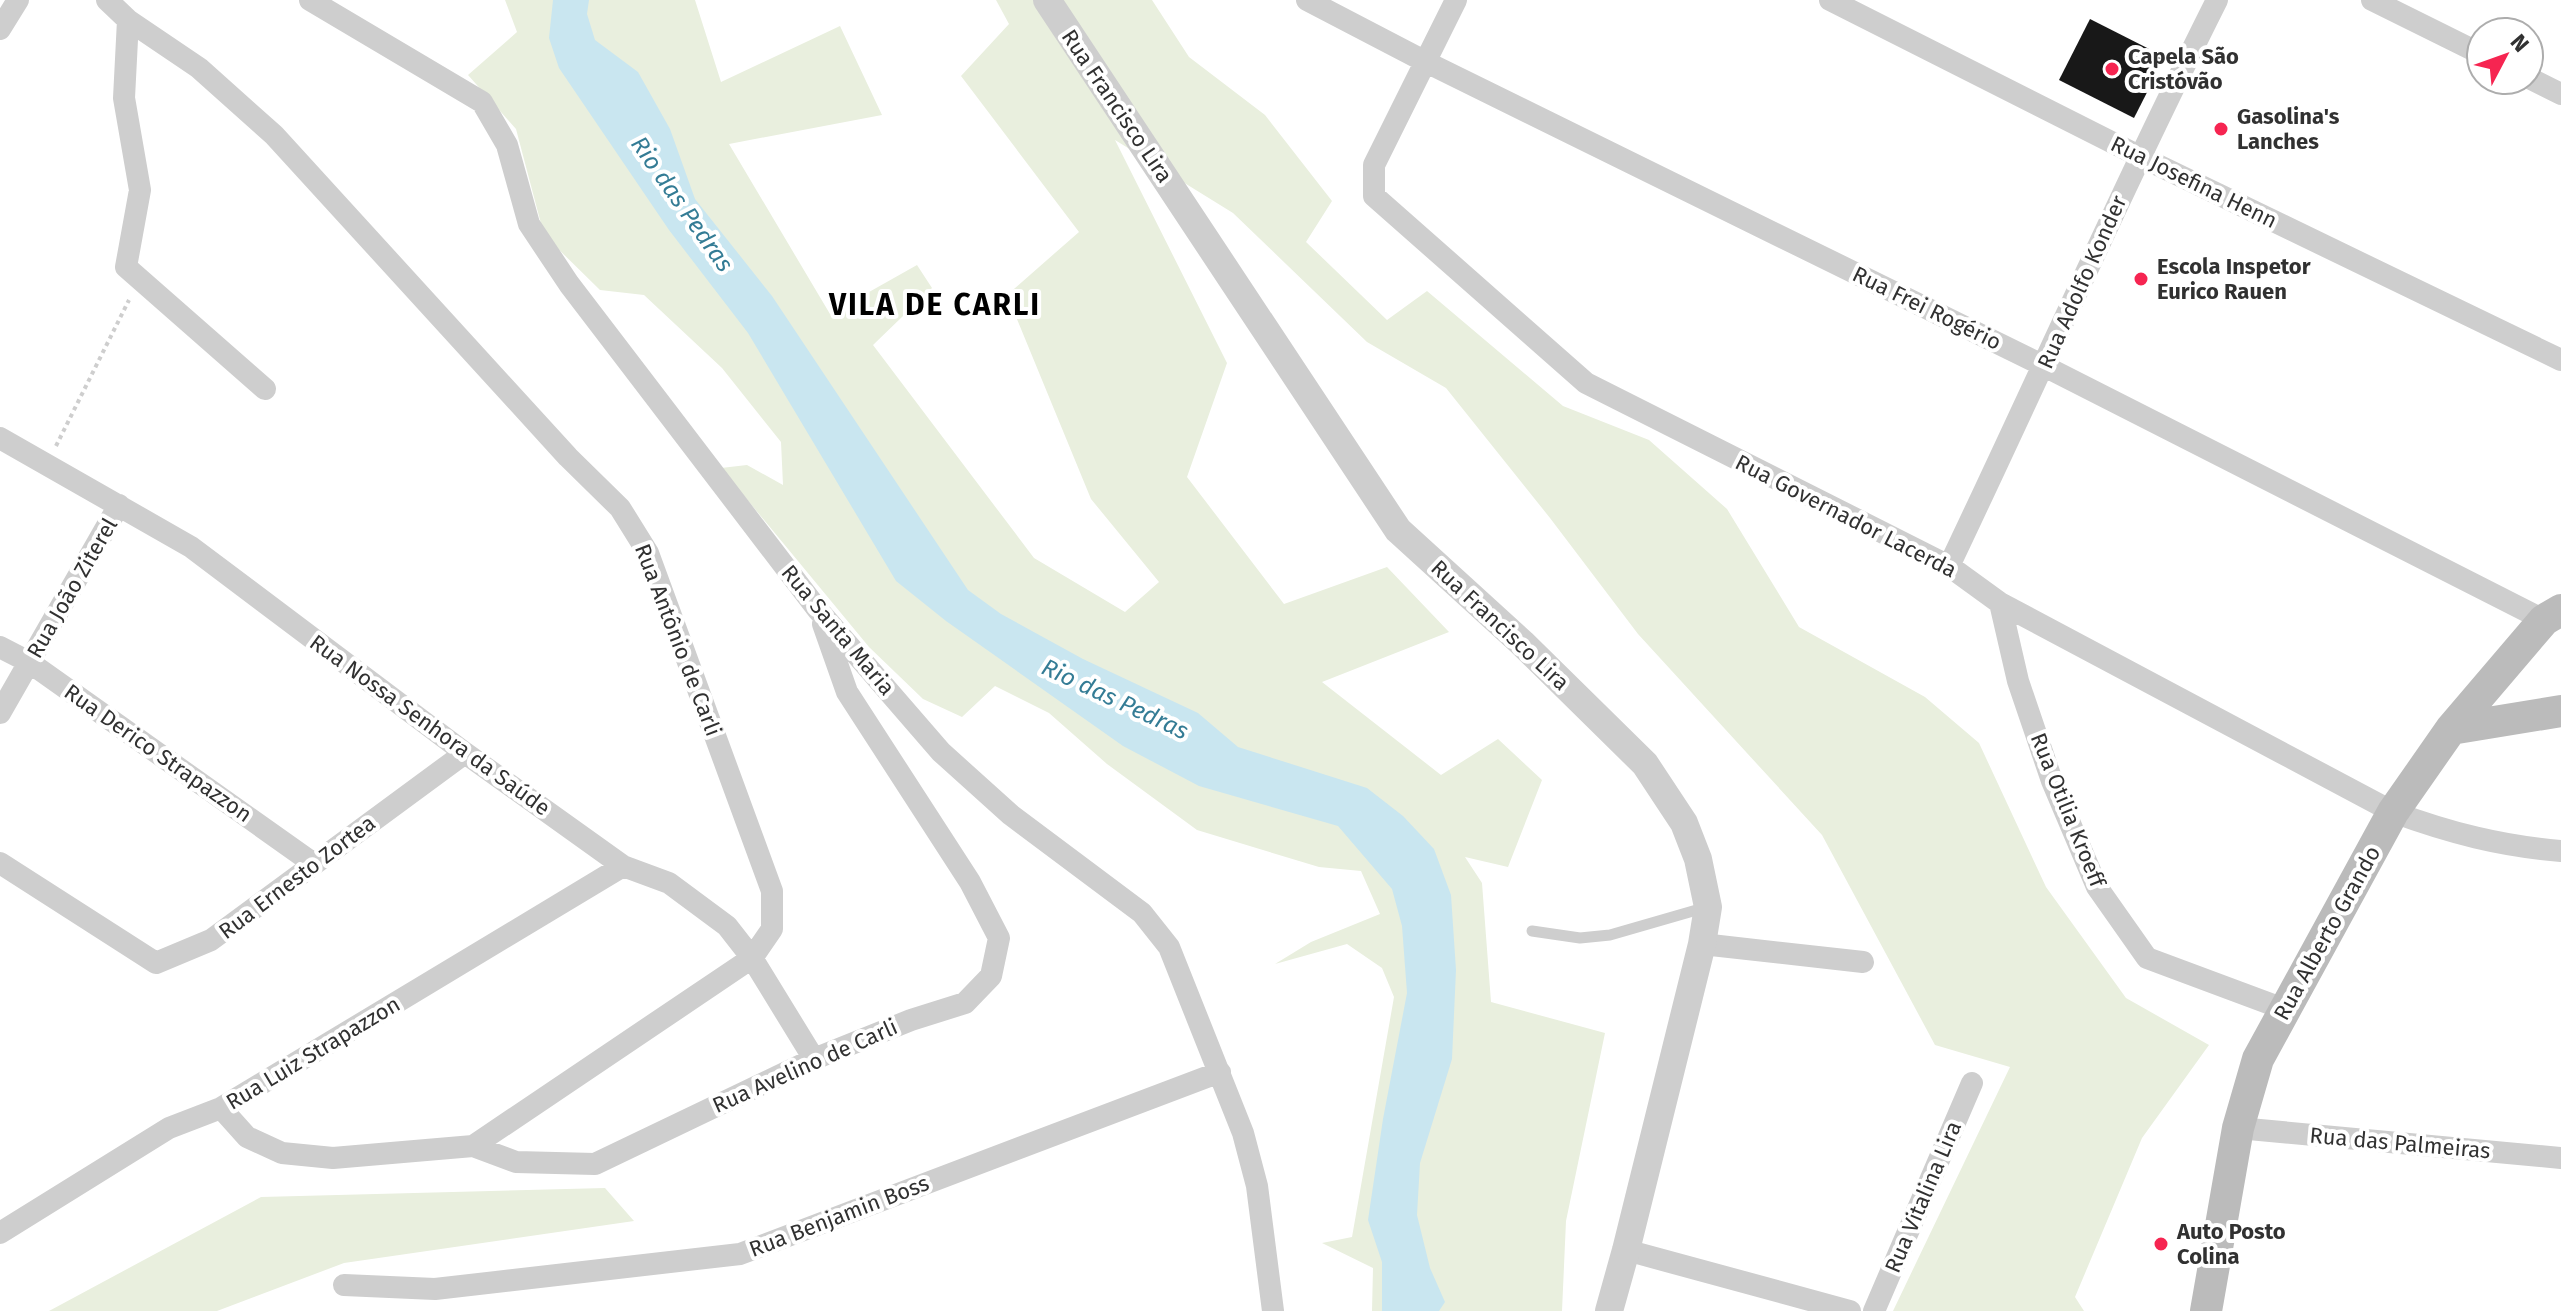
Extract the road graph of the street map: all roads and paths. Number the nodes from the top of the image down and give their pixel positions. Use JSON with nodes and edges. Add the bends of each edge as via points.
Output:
{"nodes":[{"id":1,"x":18,"y":0,"type":"edge"},
{"id":2,"x":107,"y":0,"type":"edge"},
{"id":3,"x":310,"y":0,"type":"edge"},
{"id":4,"x":1047,"y":0,"type":"edge"},
{"id":5,"x":1307,"y":0,"type":"edge"},
{"id":6,"x":1456,"y":0,"type":"edge"},
{"id":7,"x":1830,"y":0,"type":"edge"},
{"id":8,"x":2217,"y":0,"type":"edge"},
{"id":9,"x":2372,"y":0,"type":"edge"},
{"id":10,"x":128,"y":20,"type":"junction"},
{"id":11,"x":0,"y":29,"type":"edge"},
{"id":12,"x":2465,"y":46,"type":"edge"},
{"id":13,"x":1426,"y":62,"type":"junction"},
{"id":14,"x":2139,"y":156,"type":"junction"},
{"id":15,"x":139,"y":280,"type":"junction"},
{"id":16,"x":2561,"y":360,"type":"edge"},
{"id":17,"x":2044,"y":366,"type":"junction"},
{"id":18,"x":265,"y":389,"type":"dead end"},
{"id":19,"x":0,"y":438,"type":"edge"},
{"id":20,"x":46,"y":466,"type":"junction"},
{"id":21,"x":119,"y":505,"type":"junction"},
{"id":22,"x":1949,"y":566,"type":"junction"},
{"id":23,"x":2000,"y":603,"type":"junction"},
{"id":24,"x":818,"y":610,"type":"junction"},
{"id":25,"x":2552,"y":615,"type":"edge"},
{"id":26,"x":0,"y":647,"type":"edge"},
{"id":27,"x":29,"y":662,"type":"junction"},
{"id":28,"x":2561,"y":711,"type":"edge"},
{"id":29,"x":0,"y":713,"type":"edge"},
{"id":30,"x":2451,"y":729,"type":"junction"},
{"id":31,"x":465,"y":753,"type":"junction"},
{"id":32,"x":2393,"y":812,"type":"junction"},
{"id":33,"x":2561,"y":851,"type":"edge"},
{"id":34,"x":0,"y":863,"type":"edge"},
{"id":35,"x":314,"y":864,"type":"junction"},
{"id":36,"x":623,"y":866,"type":"junction"},
{"id":37,"x":1708,"y":907,"type":"junction"},
{"id":38,"x":1532,"y":931,"type":"dead end"},
{"id":39,"x":1702,"y":944,"type":"junction"},
{"id":40,"x":752,"y":958,"type":"junction"},
{"id":41,"x":1863,"y":962,"type":"dead end"},
{"id":42,"x":2284,"y":1009,"type":"junction"},
{"id":43,"x":814,"y":1059,"type":"junction"},
{"id":44,"x":1220,"y":1072,"type":"junction"},
{"id":45,"x":1972,"y":1083,"type":"dead end"},
{"id":46,"x":221,"y":1108,"type":"junction"},
{"id":47,"x":2238,"y":1128,"type":"junction"},
{"id":48,"x":473,"y":1146,"type":"junction"},
{"id":49,"x":2561,"y":1158,"type":"edge"},
{"id":50,"x":0,"y":1233,"type":"edge"},
{"id":51,"x":1626,"y":1250,"type":"junction"},
{"id":52,"x":344,"y":1285,"type":"dead end"},
{"id":53,"x":1273,"y":1311,"type":"edge"},
{"id":54,"x":1609,"y":1311,"type":"edge"},
{"id":55,"x":1850,"y":1311,"type":"edge"},
{"id":56,"x":1874,"y":1311,"type":"edge"},
{"id":57,"x":2206,"y":1311,"type":"edge"}],
"edges":[{"from":1,"to":11,"type":"street"},
{"from":2,"to":10,"type":"street","name":"Rua Antônio de Carli"},
{"from":3,"to":24,"type":"street","name":"Rua Santa Maria","via":[[482,102],[507,145],[529,224]]},
{"from":4,"to":37,"type":"street","name":"Rua Francisco Lira","via":[[1398,530],[1645,764],[1684,823]]},
{"from":5,"to":13,"type":"street","name":"Rua Frei Rogério"},
{"from":6,"to":13,"type":"street"},
{"from":7,"to":14,"type":"street","name":"Rua Josefina Henn"},
{"from":8,"to":14,"type":"street","name":"Rua Adolfo Konder"},
{"from":9,"to":12,"type":"street"},
{"from":10,"to":15,"type":"street","via":[[124,98],[140,190],[126,267]]},
{"from":10,"to":40,"type":"street","name":"Rua Antônio de Carli","via":[[199,68],[274,135],[620,508],[648,553],[772,891],[772,929]]},
{"from":13,"to":17,"type":"street","name":"Rua Frei Rogério"},
{"from":13,"to":22,"type":"street","name":"Rua Governador Lacerda","via":[[1374,165],[1374,196],[1586,383]]},
{"from":14,"to":16,"type":"street","name":"Rua Josefina Henn"},
{"from":14,"to":17,"type":"street","name":"Rua Adolfo Konder"},
{"from":15,"to":18,"type":"street"},
{"from":15,"to":20,"type":"path"},
{"from":17,"to":22,"type":"street","name":"Rua Adolfo Konder"},
{"from":17,"to":25,"type":"street","name":"Rua Frei Rogério"},
{"from":19,"to":20,"type":"street","name":"Rua Nossa Senhora da Saúde"},
{"from":20,"to":21,"type":"street","name":"Rua Nossa Senhora da Saúde"},
{"from":21,"to":27,"type":"street","name":"Rua João Ziterel"},
{"from":21,"to":31,"type":"street","name":"Rua Nossa Senhora da Saúde","via":[[191,547]]},
{"from":22,"to":23,"type":"street","name":"Rua Governador Lacerda"},
{"from":23,"to":32,"type":"street","name":"Rua Governador Lacerda"},
{"from":23,"to":42,"type":"street","name":"Rua Otilia Kroeff","via":[[2018,681],[2052,781],[2105,899],[2147,958]]},
{"from":24,"to":43,"type":"street","name":"Rua Avelino de Carli","via":[[847,692],[970,882],[999,938],[991,976],[965,1003]]},
{"from":24,"to":44,"type":"street","name":"Rua Santa Maria","via":[[941,752],[1011,815],[1142,913],[1169,947]]},
{"from":25,"to":30,"type":"main road","name":"Rua Alberto Grando"},
{"from":26,"to":27,"type":"street","name":"Rua Derico Strapazzon"},
{"from":27,"to":29,"type":"street","name":"Rua João Ziterel"},
{"from":27,"to":35,"type":"street","name":"Rua Derico Strapazzon"},
{"from":28,"to":30,"type":"main road"},
{"from":30,"to":32,"type":"main road","name":"Rua Alberto Grando"},
{"from":31,"to":35,"type":"street","name":"Rua Ernesto Zortea"},
{"from":31,"to":36,"type":"street","name":"Rua Nossa Senhora da Saúde"},
{"from":32,"to":33,"type":"street","name":"Rua Governador Lacerda","via":[[2443,831],[2516,848]]},
{"from":32,"to":42,"type":"main road","name":"Rua Alberto Grando"},
{"from":34,"to":35,"type":"street","name":"Rua Ernesto Zortea","via":[[156,963],[211,940]]},
{"from":36,"to":40,"type":"street","name":"Rua Nossa Senhora da Saúde","via":[[669,883],[727,926]]},
{"from":36,"to":46,"type":"street","name":"Rua Luiz Strapazzon"},
{"from":37,"to":38,"type":"lane","via":[[1610,935],[1580,938]]},
{"from":37,"to":39,"type":"street","name":"Rua Francisco Lira"},
{"from":39,"to":41,"type":"street"},
{"from":39,"to":51,"type":"street","name":"Rua Francisco Lira"},
{"from":40,"to":43,"type":"street","name":"Rua Nossa Senhora da Saúde"},
{"from":40,"to":48,"type":"street","name":"Rua Antônio de Carli"},
{"from":42,"to":47,"type":"main road","name":"Rua Alberto Grando","via":[[2258,1059]]},
{"from":43,"to":48,"type":"street","name":"Rua Avelino de Carli","via":[[595,1164],[516,1162]]},
{"from":44,"to":52,"type":"street","name":"Rua Benjamin Boss","via":[[740,1254],[435,1289]]},
{"from":44,"to":53,"type":"street","name":"Rua Santa Maria","via":[[1257,1186]]},
{"from":45,"to":56,"type":"street","name":"Rua Vitalina Lira"},
{"from":46,"to":48,"type":"street","name":"Rua Avelino de Carli","via":[[247,1137],[282,1153],[333,1158]]},
{"from":46,"to":50,"type":"street","name":"Rua Luiz Strapazzon","via":[[169,1128]]},
{"from":47,"to":49,"type":"street","name":"Rua das Palmeiras"},
{"from":47,"to":57,"type":"main road","name":"Rua Alberto Grando"},
{"from":51,"to":54,"type":"street","name":"Rua Francisco Lira"},
{"from":51,"to":55,"type":"street"}]}
